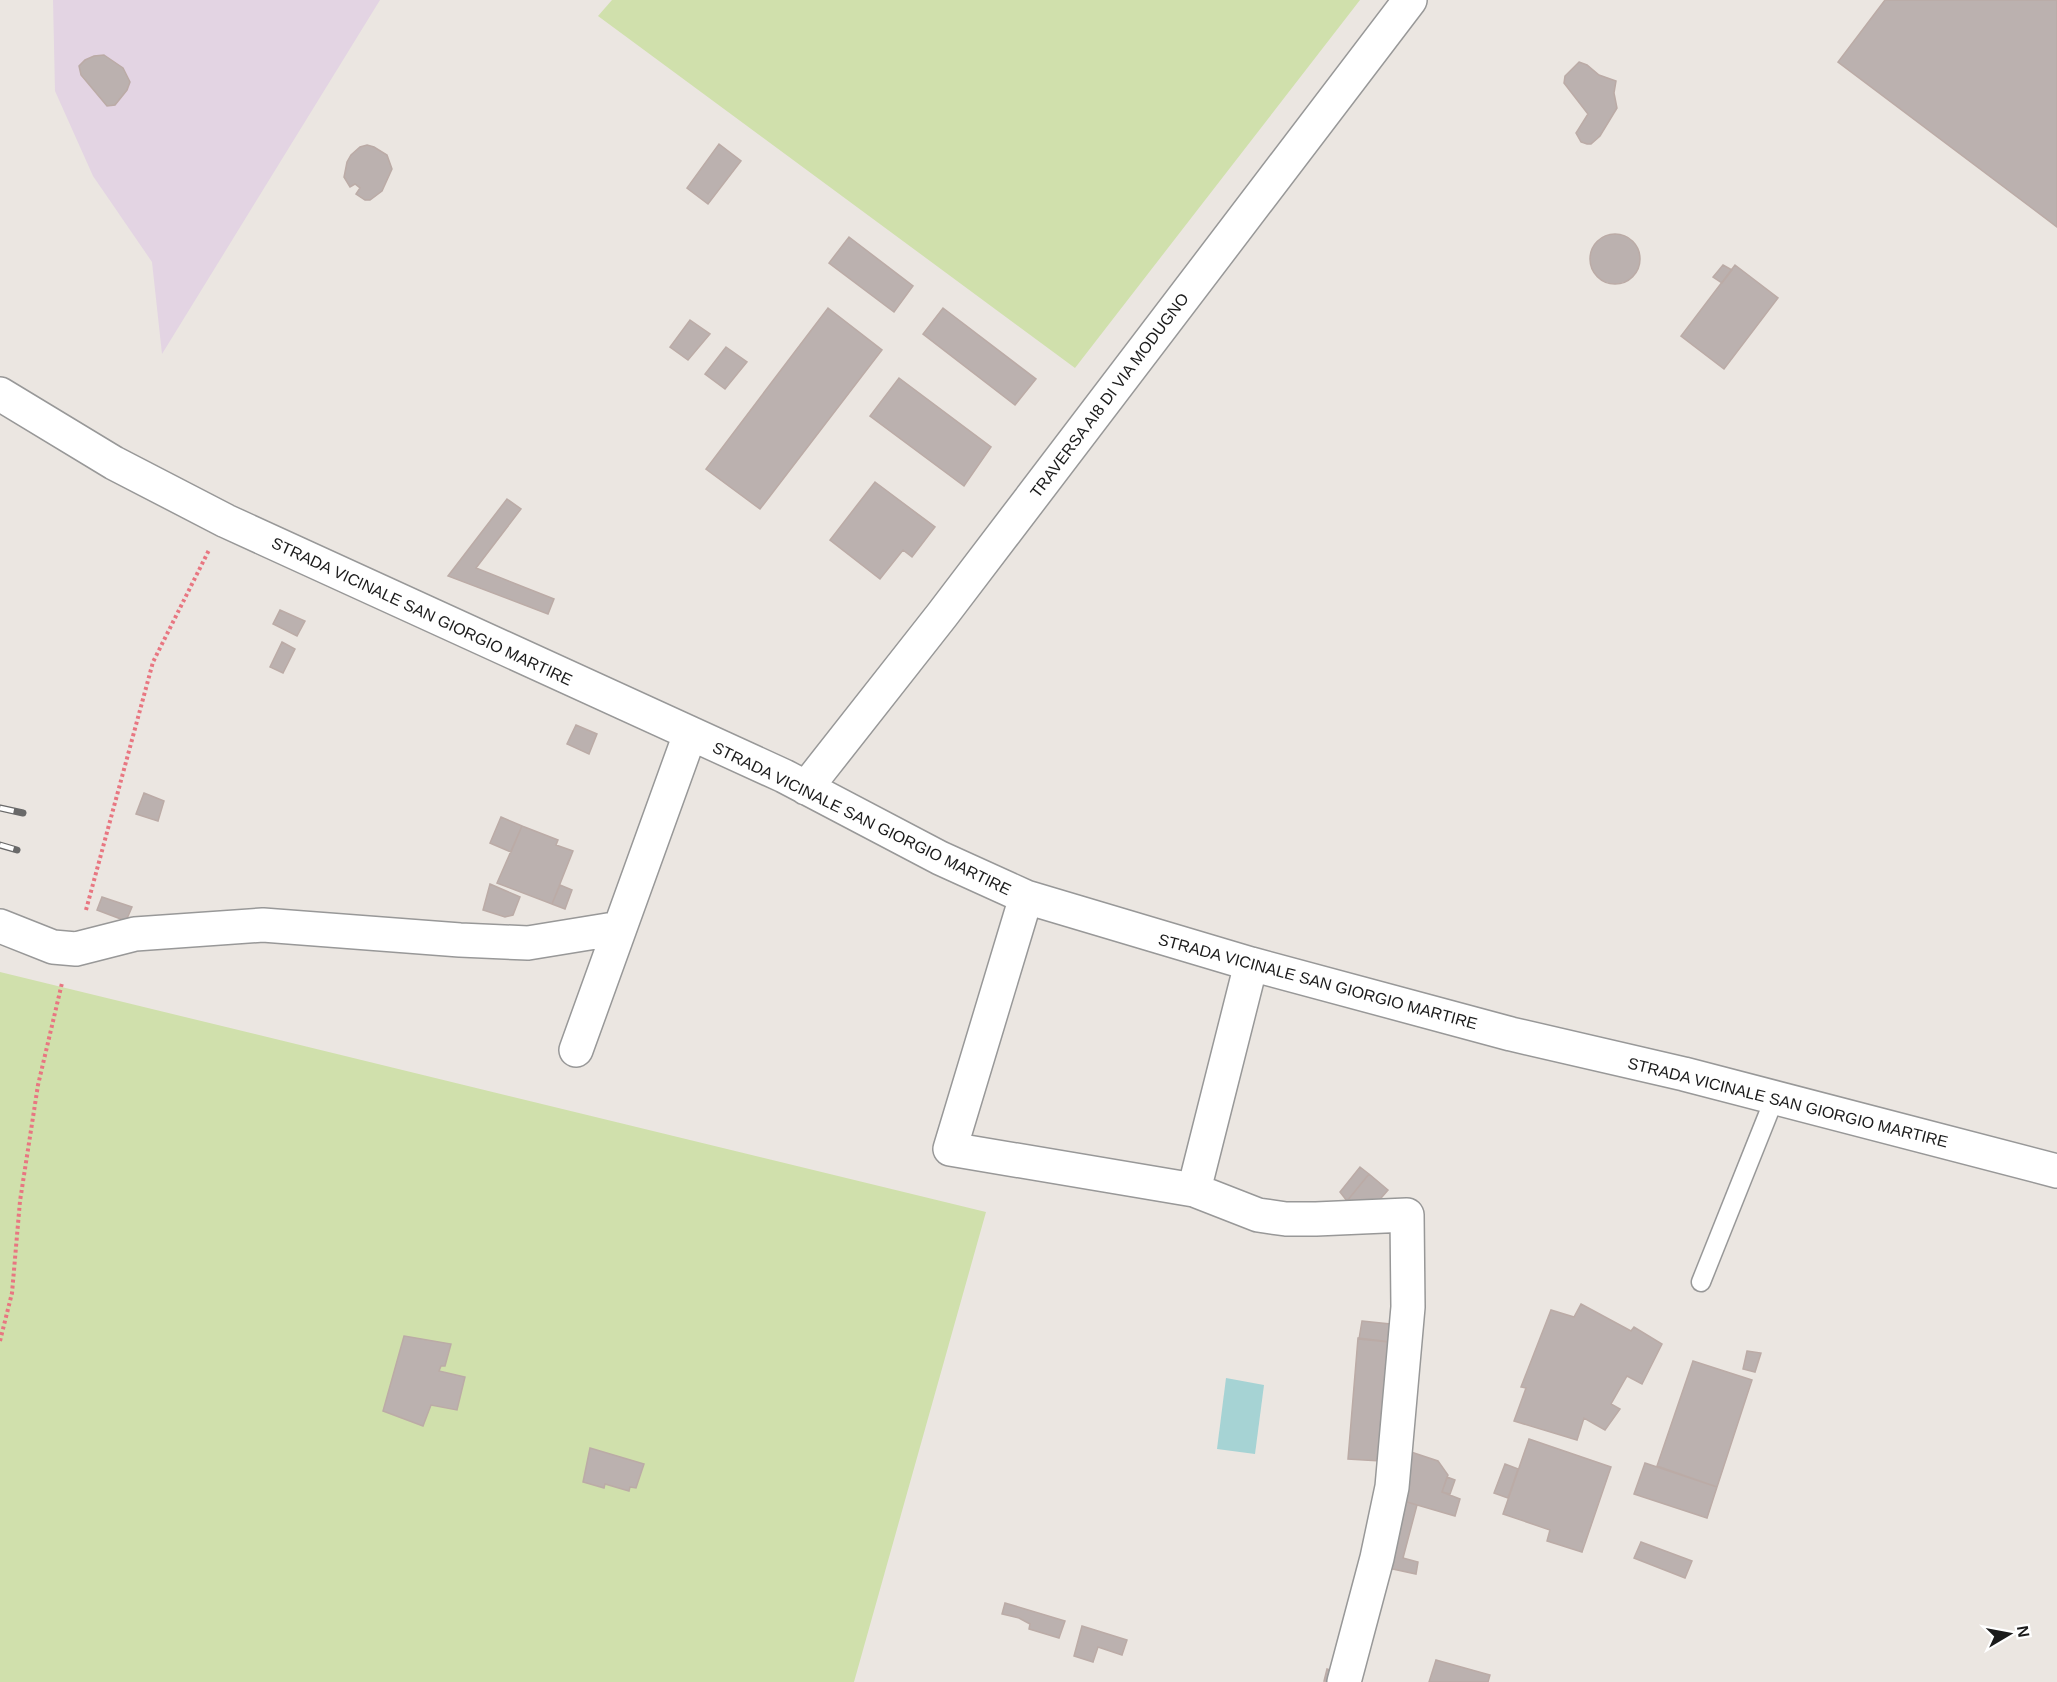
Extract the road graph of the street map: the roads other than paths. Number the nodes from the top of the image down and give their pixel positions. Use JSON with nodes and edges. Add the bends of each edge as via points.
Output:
{"nodes":[{"id":1,"x":1410,"y":0,"type":"edge"},
{"id":2,"x":0,"y":394,"type":"edge"},
{"id":3,"x":690,"y":734,"type":"junction"},
{"id":4,"x":806,"y":788,"type":"junction"},
{"id":5,"x":1026,"y":897,"type":"junction"},
{"id":6,"x":0,"y":926,"type":"edge"},
{"id":7,"x":620,"y":928,"type":"junction"},
{"id":8,"x":1251,"y":964,"type":"junction"},
{"id":9,"x":576,"y":1050,"type":"dead end"},
{"id":10,"x":1775,"y":1098,"type":"junction"},
{"id":11,"x":2057,"y":1171,"type":"edge"},
{"id":12,"x":1194,"y":1190,"type":"junction"},
{"id":13,"x":1701,"y":1282,"type":"dead end"},
{"id":14,"x":1344,"y":1682,"type":"edge"}],
"edges":[{"from":1,"to":4,"type":"street","name":"TRAVERSA AI8 DI VIA MODUGNO"},
{"from":2,"to":3,"type":"street","name":"STRADA VICINALE SAN GIORGIO MARTIRE","via":[[114,463],[226,521]]},
{"from":3,"to":4,"type":"street","name":"STRADA VICINALE SAN GIORGIO MARTIRE"},
{"from":3,"to":7,"type":"street"},
{"from":4,"to":5,"type":"street","name":"STRADA VICINALE SAN GIORGIO MARTIRE","via":[[920,849]]},
{"from":5,"to":8,"type":"street","name":"STRADA VICINALE SAN GIORGIO MARTIRE"},
{"from":5,"to":12,"type":"street","via":[[950,1149]]},
{"from":6,"to":7,"type":"street","via":[[53,947],[76,949],[135,934],[263,925],[528,943]]},
{"from":7,"to":9,"type":"street"},
{"from":8,"to":10,"type":"street","name":"STRADA VICINALE SAN GIORGIO MARTIRE","via":[[1511,1034]]},
{"from":8,"to":12,"type":"street"},
{"from":10,"to":11,"type":"street","name":"STRADA VICINALE SAN GIORGIO MARTIRE"},
{"from":10,"to":13,"type":"lane"},
{"from":12,"to":14,"type":"street","via":[[1258,1215],[1286,1219],[1407,1215],[1407,1307],[1392,1488]]}]}
